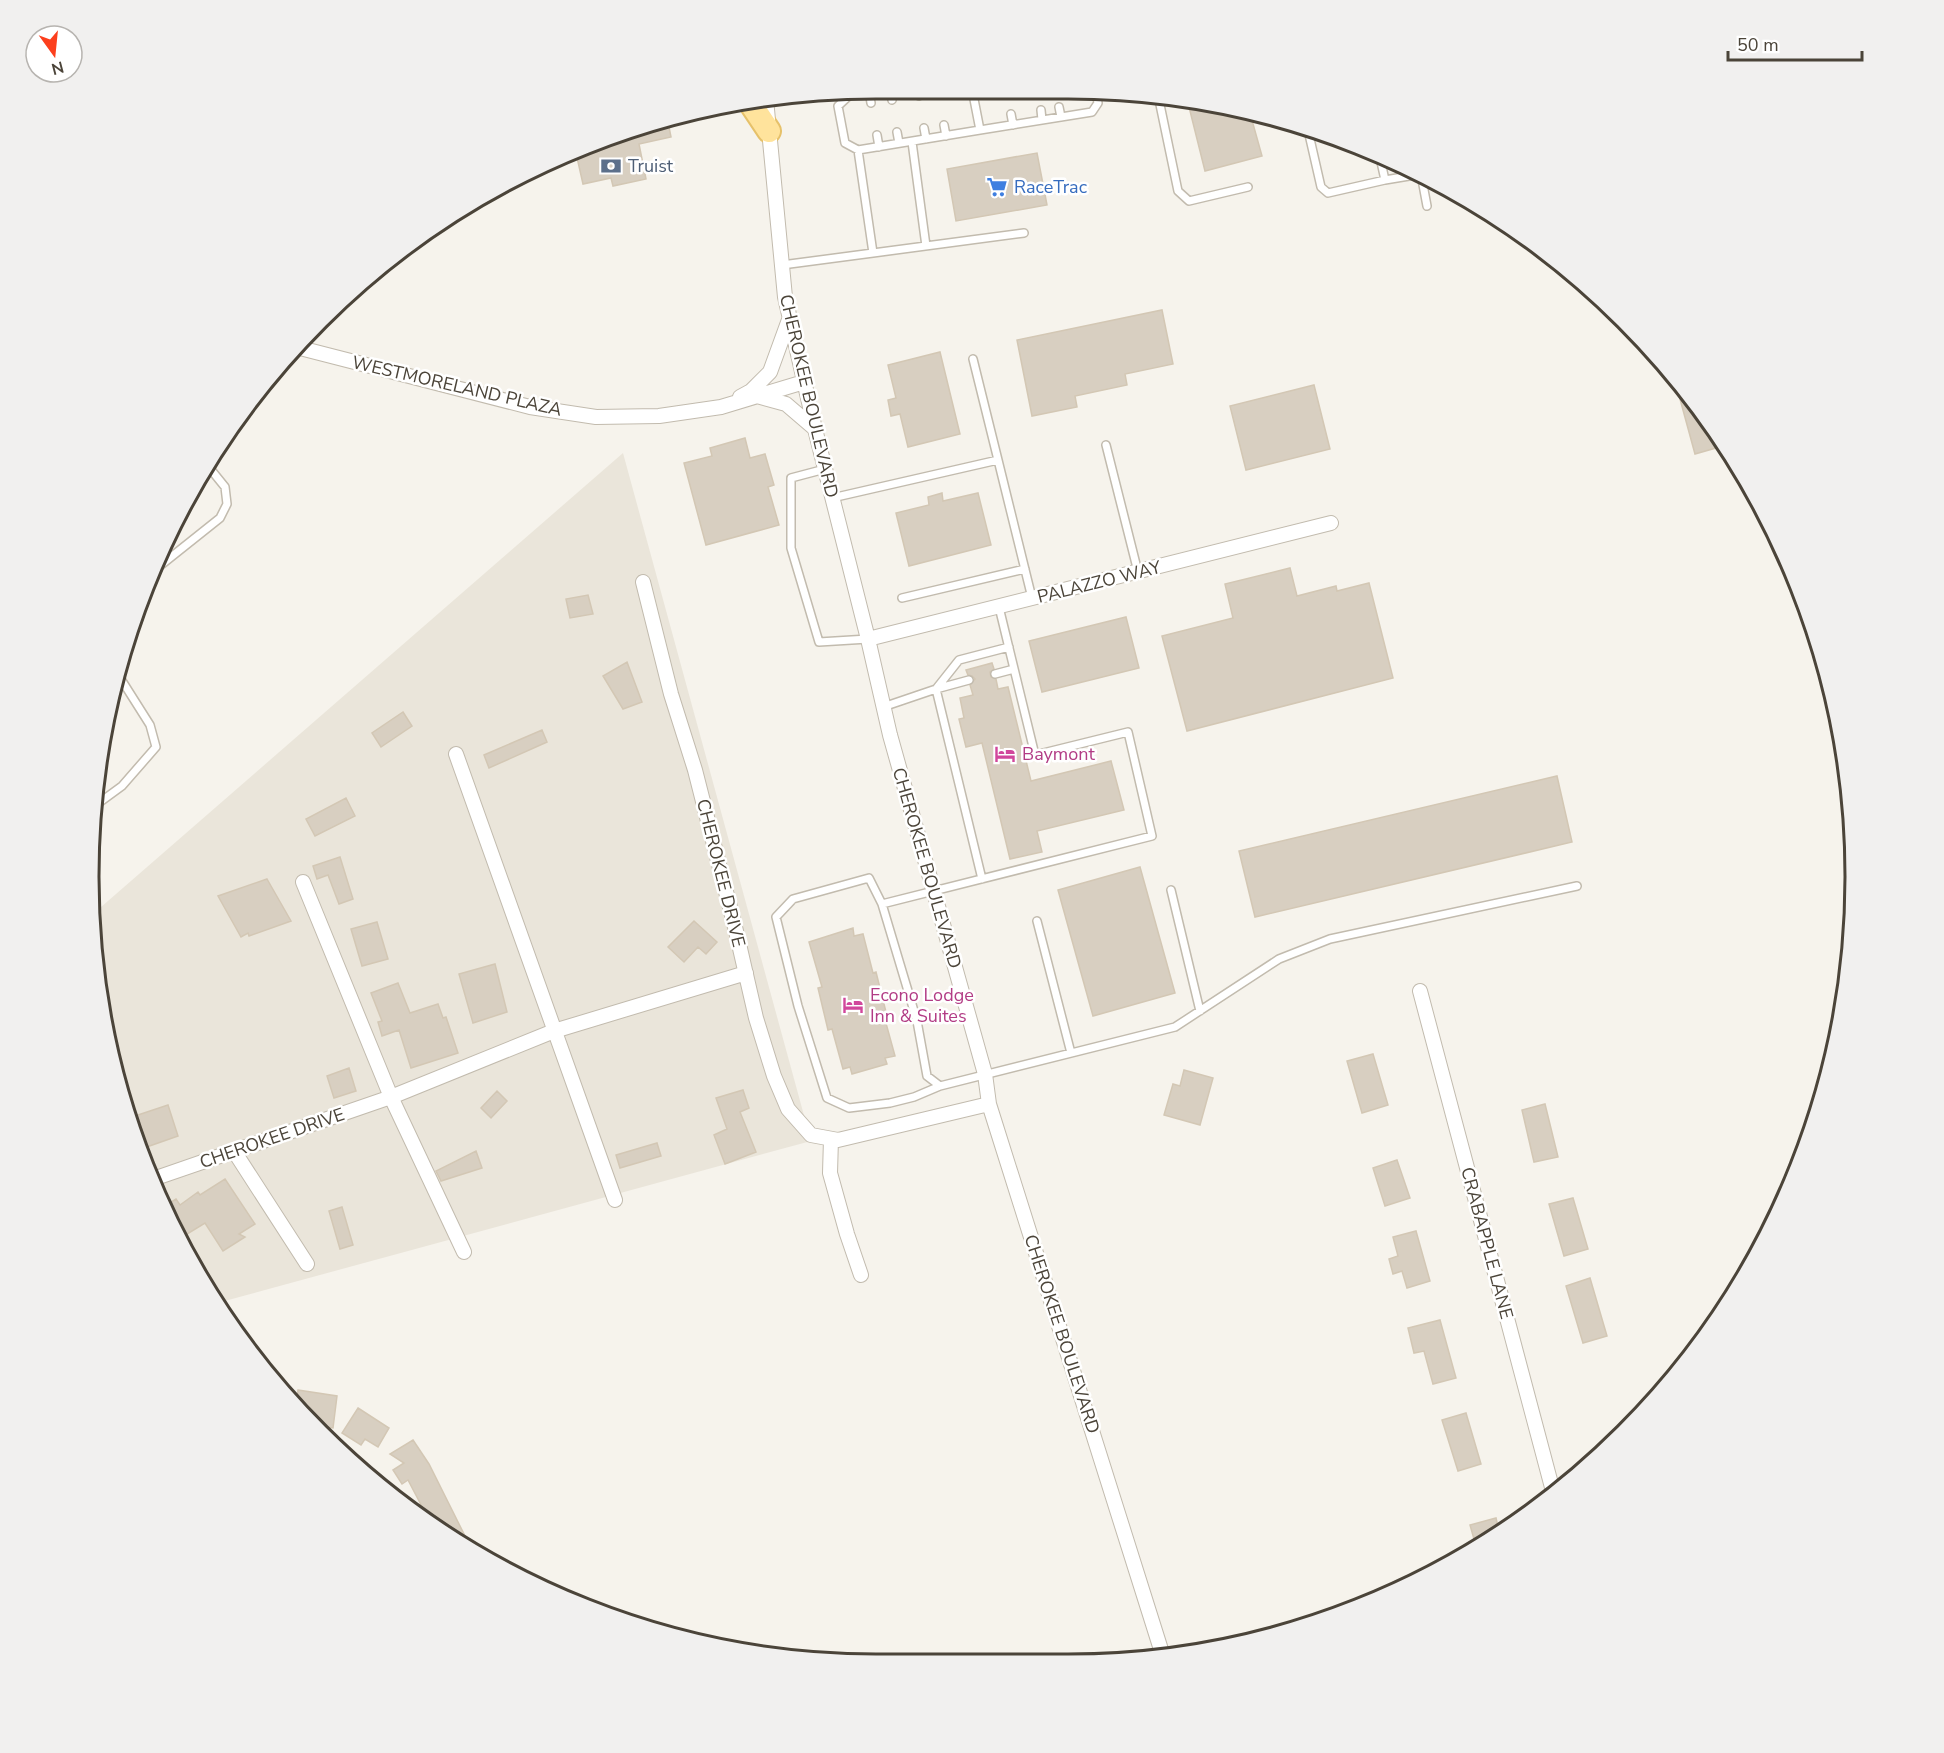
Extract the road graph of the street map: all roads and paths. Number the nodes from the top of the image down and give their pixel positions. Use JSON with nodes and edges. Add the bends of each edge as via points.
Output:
{"nodes":[{"id":1,"x":870,"y":99,"type":"edge"},
{"id":2,"x":974,"y":99,"type":"edge"},
{"id":3,"x":845,"y":100,"type":"edge"},
{"id":4,"x":1098,"y":100,"type":"edge"},
{"id":5,"x":871,"y":103,"type":"dead end"},
{"id":6,"x":1160,"y":105,"type":"edge"},
{"id":7,"x":767,"y":107,"type":"edge"},
{"id":8,"x":1059,"y":107,"type":"dead end"},
{"id":9,"x":755,"y":109,"type":"edge"},
{"id":10,"x":1041,"y":110,"type":"dead end"},
{"id":11,"x":1011,"y":114,"type":"dead end"},
{"id":12,"x":1061,"y":117,"type":"junction"},
{"id":13,"x":1042,"y":120,"type":"junction"},
{"id":14,"x":944,"y":125,"type":"dead end"},
{"id":15,"x":1013,"y":125,"type":"junction"},
{"id":16,"x":924,"y":128,"type":"dead end"},
{"id":17,"x":980,"y":130,"type":"junction"},
{"id":18,"x":769,"y":131,"type":"junction"},
{"id":19,"x":897,"y":132,"type":"dead end"},
{"id":20,"x":877,"y":135,"type":"dead end"},
{"id":21,"x":946,"y":136,"type":"junction"},
{"id":22,"x":1310,"y":138,"type":"edge"},
{"id":23,"x":926,"y":139,"type":"junction"},
{"id":24,"x":912,"y":141,"type":"junction"},
{"id":25,"x":899,"y":144,"type":"junction"},
{"id":26,"x":879,"y":147,"type":"junction"},
{"id":27,"x":858,"y":150,"type":"junction"},
{"id":28,"x":1382,"y":166,"type":"edge"},
{"id":29,"x":1406,"y":177,"type":"edge"},
{"id":30,"x":1385,"y":180,"type":"junction"},
{"id":31,"x":1423,"y":185,"type":"edge"},
{"id":32,"x":1248,"y":187,"type":"dead end"},
{"id":33,"x":1427,"y":206,"type":"dead end"},
{"id":34,"x":1024,"y":232,"type":"dead end"},
{"id":35,"x":926,"y":246,"type":"junction"},
{"id":36,"x":873,"y":253,"type":"junction"},
{"id":37,"x":782,"y":265,"type":"junction"},
{"id":38,"x":789,"y":317,"type":"junction"},
{"id":39,"x":306,"y":349,"type":"edge"},
{"id":40,"x":973,"y":359,"type":"dead end"},
{"id":41,"x":804,"y":382,"type":"junction"},
{"id":42,"x":757,"y":396,"type":"junction"},
{"id":43,"x":721,"y":407,"type":"junction"},
{"id":44,"x":815,"y":429,"type":"junction"},
{"id":45,"x":1106,"y":445,"type":"dead end"},
{"id":46,"x":998,"y":460,"type":"junction"},
{"id":47,"x":825,"y":469,"type":"junction"},
{"id":48,"x":213,"y":472,"type":"edge"},
{"id":49,"x":832,"y":498,"type":"junction"},
{"id":50,"x":1331,"y":523,"type":"dead end"},
{"id":51,"x":166,"y":561,"type":"edge"},
{"id":52,"x":1024,"y":569,"type":"junction"},
{"id":53,"x":1138,"y":572,"type":"junction"},
{"id":54,"x":643,"y":582,"type":"dead end"},
{"id":55,"x":902,"y":598,"type":"dead end"},
{"id":56,"x":1032,"y":599,"type":"junction"},
{"id":57,"x":999,"y":607,"type":"junction"},
{"id":58,"x":868,"y":639,"type":"junction"},
{"id":59,"x":1009,"y":647,"type":"junction"},
{"id":60,"x":1014,"y":669,"type":"junction"},
{"id":61,"x":995,"y":674,"type":"dead end"},
{"id":62,"x":969,"y":680,"type":"dead end"},
{"id":63,"x":123,"y":683,"type":"edge"},
{"id":64,"x":936,"y":688,"type":"junction"},
{"id":65,"x":883,"y":707,"type":"junction"},
{"id":66,"x":456,"y":754,"type":"dead end"},
{"id":67,"x":104,"y":799,"type":"edge"},
{"id":68,"x":982,"y":879,"type":"junction"},
{"id":69,"x":303,"y":882,"type":"dead end"},
{"id":70,"x":1576,"y":886,"type":"dead end"},
{"id":71,"x":1172,"y":890,"type":"dead end"},
{"id":72,"x":933,"y":891,"type":"junction"},
{"id":73,"x":882,"y":904,"type":"junction"},
{"id":74,"x":1037,"y":921,"type":"dead end"},
{"id":75,"x":746,"y":973,"type":"junction"},
{"id":76,"x":1420,"y":991,"type":"dead end"},
{"id":77,"x":1200,"y":1011,"type":"junction"},
{"id":78,"x":554,"y":1031,"type":"junction"},
{"id":79,"x":1071,"y":1053,"type":"junction"},
{"id":80,"x":985,"y":1074,"type":"junction"},
{"id":81,"x":940,"y":1086,"type":"junction"},
{"id":82,"x":391,"y":1097,"type":"junction"},
{"id":83,"x":989,"y":1104,"type":"junction"},
{"id":84,"x":831,"y":1139,"type":"junction"},
{"id":85,"x":234,"y":1151,"type":"junction"},
{"id":86,"x":159,"y":1177,"type":"edge"},
{"id":87,"x":615,"y":1200,"type":"dead end"},
{"id":88,"x":464,"y":1252,"type":"dead end"},
{"id":89,"x":307,"y":1264,"type":"dead end"},
{"id":90,"x":861,"y":1275,"type":"dead end"},
{"id":91,"x":1551,"y":1485,"type":"edge"},
{"id":92,"x":1160,"y":1648,"type":"edge"}],
"edges":[{"from":1,"to":5,"type":"lane"},
{"from":2,"to":17,"type":"lane"},
{"from":3,"to":27,"type":"lane","via":[[838,106],[845,143]]},
{"from":4,"to":12,"type":"lane","via":[[1092,112]]},
{"from":6,"to":32,"type":"lane","via":[[1178,191],[1189,201]]},
{"from":7,"to":18,"type":"street","name":"CHEROKEE BOULEVARD"},
{"from":8,"to":12,"type":"lane"},
{"from":9,"to":18,"type":"main road"},
{"from":10,"to":13,"type":"lane"},
{"from":11,"to":15,"type":"lane"},
{"from":12,"to":13,"type":"lane"},
{"from":13,"to":15,"type":"lane"},
{"from":14,"to":21,"type":"lane"},
{"from":15,"to":17,"type":"lane"},
{"from":16,"to":23,"type":"lane"},
{"from":17,"to":21,"type":"lane"},
{"from":18,"to":37,"type":"street","name":"CHEROKEE BOULEVARD"},
{"from":19,"to":25,"type":"lane"},
{"from":20,"to":26,"type":"lane"},
{"from":21,"to":23,"type":"lane"},
{"from":22,"to":30,"type":"lane","via":[[1321,188],[1328,194]]},
{"from":23,"to":24,"type":"lane"},
{"from":24,"to":25,"type":"lane"},
{"from":24,"to":35,"type":"lane"},
{"from":25,"to":26,"type":"lane"},
{"from":26,"to":27,"type":"lane"},
{"from":27,"to":36,"type":"lane"},
{"from":28,"to":30,"type":"lane"},
{"from":29,"to":30,"type":"lane"},
{"from":31,"to":33,"type":"lane"},
{"from":34,"to":35,"type":"lane"},
{"from":35,"to":36,"type":"lane"},
{"from":36,"to":37,"type":"lane"},
{"from":37,"to":38,"type":"street","name":"CHEROKEE BOULEVARD"},
{"from":38,"to":41,"type":"street","name":"CHEROKEE BOULEVARD"},
{"from":38,"to":43,"type":"street","name":"WESTMORELAND PLAZA","via":[[770,372],[751,391]]},
{"from":39,"to":43,"type":"street","name":"WESTMORELAND PLAZA","via":[[530,407],[596,417],[659,416]]},
{"from":40,"to":46,"type":"lane"},
{"from":41,"to":42,"type":"street","name":"WESTMORELAND PLAZA"},
{"from":41,"to":44,"type":"street","name":"CHEROKEE BOULEVARD"},
{"from":42,"to":43,"type":"street","name":"WESTMORELAND PLAZA"},
{"from":42,"to":44,"type":"street","via":[[786,404]]},
{"from":44,"to":47,"type":"street","name":"CHEROKEE BOULEVARD"},
{"from":45,"to":53,"type":"lane"},
{"from":46,"to":49,"type":"lane"},
{"from":46,"to":52,"type":"lane"},
{"from":47,"to":49,"type":"street","name":"CHEROKEE BOULEVARD"},
{"from":47,"to":58,"type":"lane","via":[[790,478],[792,548],[819,642]]},
{"from":48,"to":51,"type":"lane","via":[[225,487],[227,504],[220,518]]},
{"from":49,"to":58,"type":"street","name":"CHEROKEE BOULEVARD"},
{"from":50,"to":53,"type":"street","name":"PALAZZO WAY"},
{"from":52,"to":55,"type":"lane"},
{"from":52,"to":56,"type":"lane"},
{"from":53,"to":56,"type":"street","name":"PALAZZO WAY"},
{"from":54,"to":75,"type":"street","name":"CHEROKEE DRIVE"},
{"from":56,"to":57,"type":"street","name":"PALAZZO WAY"},
{"from":57,"to":58,"type":"street","name":"PALAZZO WAY"},
{"from":57,"to":59,"type":"lane"},
{"from":58,"to":65,"type":"street","name":"CHEROKEE BOULEVARD"},
{"from":59,"to":60,"type":"lane"},
{"from":59,"to":64,"type":"lane","via":[[959,660]]},
{"from":60,"to":61,"type":"lane"},
{"from":60,"to":68,"type":"lane","via":[[1035,754],[1128,732],[1152,836]]},
{"from":62,"to":64,"type":"lane"},
{"from":63,"to":67,"type":"lane","via":[[150,725],[156,747],[122,786]]},
{"from":64,"to":65,"type":"lane"},
{"from":64,"to":68,"type":"lane"},
{"from":65,"to":72,"type":"street","name":"CHEROKEE BOULEVARD"},
{"from":66,"to":78,"type":"street"},
{"from":68,"to":72,"type":"lane"},
{"from":69,"to":82,"type":"street"},
{"from":70,"to":77,"type":"lane","via":[[1329,939],[1279,959]]},
{"from":71,"to":77,"type":"lane"},
{"from":72,"to":73,"type":"lane"},
{"from":72,"to":80,"type":"street","name":"CHEROKEE BOULEVARD"},
{"from":73,"to":81,"type":"lane","via":[[917,1021],[927,1076]]},
{"from":73,"to":81,"type":"lane","via":[[869,878],[793,899],[776,917],[827,1098],[849,1108],[860,1107],[906,1099]]},
{"from":74,"to":79,"type":"lane"},
{"from":75,"to":78,"type":"street","name":"CHEROKEE DRIVE"},
{"from":75,"to":84,"type":"street","name":"CHEROKEE DRIVE","via":[[756,1018],[788,1109],[811,1135]]},
{"from":76,"to":91,"type":"street","name":"CRABAPPLE LANE"},
{"from":77,"to":79,"type":"lane","via":[[1175,1027]]},
{"from":78,"to":82,"type":"street","name":"CHEROKEE DRIVE"},
{"from":78,"to":87,"type":"street"},
{"from":79,"to":80,"type":"lane"},
{"from":80,"to":81,"type":"lane"},
{"from":80,"to":83,"type":"street","name":"CHEROKEE BOULEVARD"},
{"from":82,"to":85,"type":"street","name":"CHEROKEE DRIVE"},
{"from":82,"to":88,"type":"street"},
{"from":83,"to":84,"type":"street"},
{"from":83,"to":92,"type":"street","name":"CHEROKEE BOULEVARD"},
{"from":84,"to":90,"type":"street","via":[[830,1173]]},
{"from":85,"to":86,"type":"street","name":"CHEROKEE DRIVE"},
{"from":85,"to":89,"type":"street"}]}
